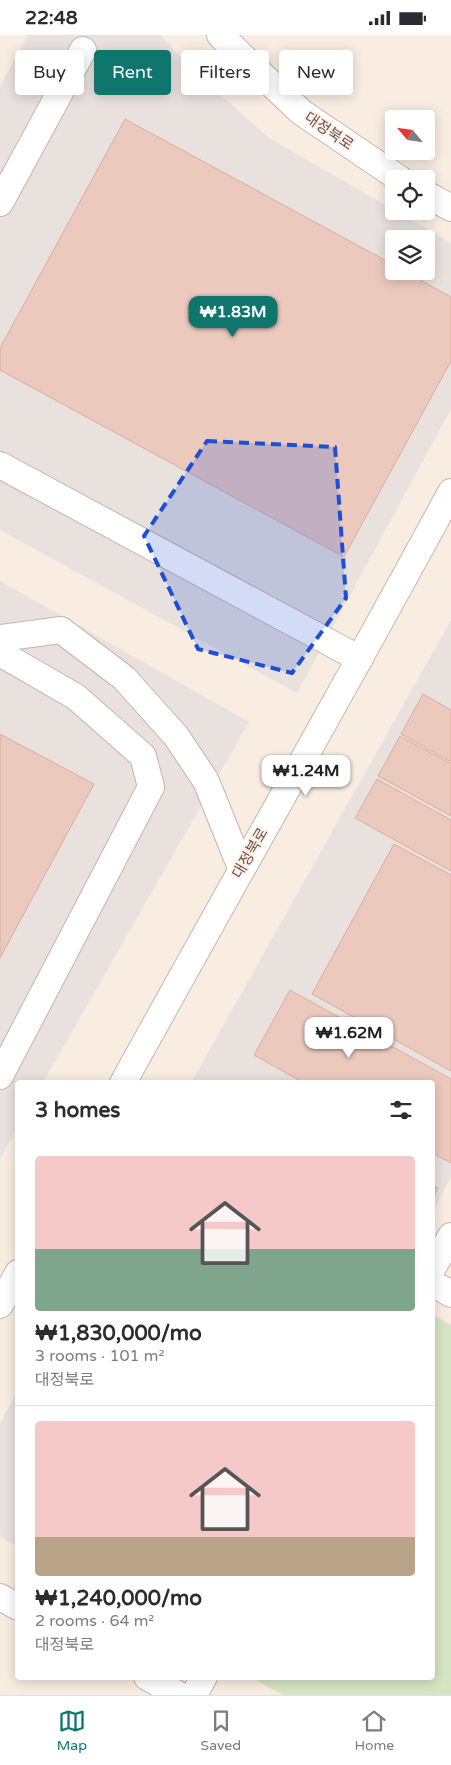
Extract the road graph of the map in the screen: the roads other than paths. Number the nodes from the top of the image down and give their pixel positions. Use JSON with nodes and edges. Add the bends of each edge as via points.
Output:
{"nodes":[{"id":1,"x":220,"y":35,"type":"edge"},
{"id":2,"x":83,"y":49,"type":"dead end"},
{"id":3,"x":387,"y":170,"type":"edge"},
{"id":4,"x":435,"y":199,"type":"edge"},
{"id":5,"x":0,"y":203,"type":"edge"},
{"id":6,"x":451,"y":208,"type":"edge"},
{"id":7,"x":0,"y":465,"type":"edge"},
{"id":8,"x":451,"y":491,"type":"edge"},
{"id":9,"x":0,"y":638,"type":"edge"},
{"id":10,"x":0,"y":653,"type":"edge"},
{"id":11,"x":360,"y":659,"type":"junction"},
{"id":12,"x":241,"y":868,"type":"junction"},
{"id":13,"x":0,"y":1076,"type":"edge"},
{"id":14,"x":125,"y":1080,"type":"edge"},
{"id":15,"x":451,"y":1236,"type":"edge"},
{"id":16,"x":435,"y":1264,"type":"edge"},
{"id":17,"x":15,"y":1278,"type":"edge"},
{"id":18,"x":435,"y":1285,"type":"edge"},
{"id":19,"x":451,"y":1294,"type":"edge"},
{"id":20,"x":0,"y":1305,"type":"edge"},
{"id":21,"x":0,"y":1597,"type":"edge"},
{"id":22,"x":15,"y":1605,"type":"edge"},
{"id":23,"x":152,"y":1680,"type":"edge"},
{"id":24,"x":202,"y":1680,"type":"edge"},
{"id":25,"x":179,"y":1695,"type":"edge"},
{"id":26,"x":194,"y":1695,"type":"edge"}],
"edges":[{"from":1,"to":3,"type":"street","name":"대정북로","via":[[301,112]]},
{"from":2,"to":5,"type":"street"},
{"from":4,"to":6,"type":"street"},
{"from":7,"to":11,"type":"street"},
{"from":8,"to":11,"type":"street","name":"대정북로"},
{"from":9,"to":12,"type":"street","via":[[61,630],[124,678],[176,736],[206,781]]},
{"from":10,"to":13,"type":"street","via":[[76,697],[143,756],[151,787]]},
{"from":11,"to":12,"type":"street","name":"대정북로"},
{"from":12,"to":14,"type":"street","name":"대정북로"},
{"from":15,"to":16,"type":"street"},
{"from":17,"to":20,"type":"street"},
{"from":18,"to":19,"type":"street"},
{"from":21,"to":22,"type":"street"},
{"from":23,"to":25,"type":"street"},
{"from":24,"to":26,"type":"street"}]}
